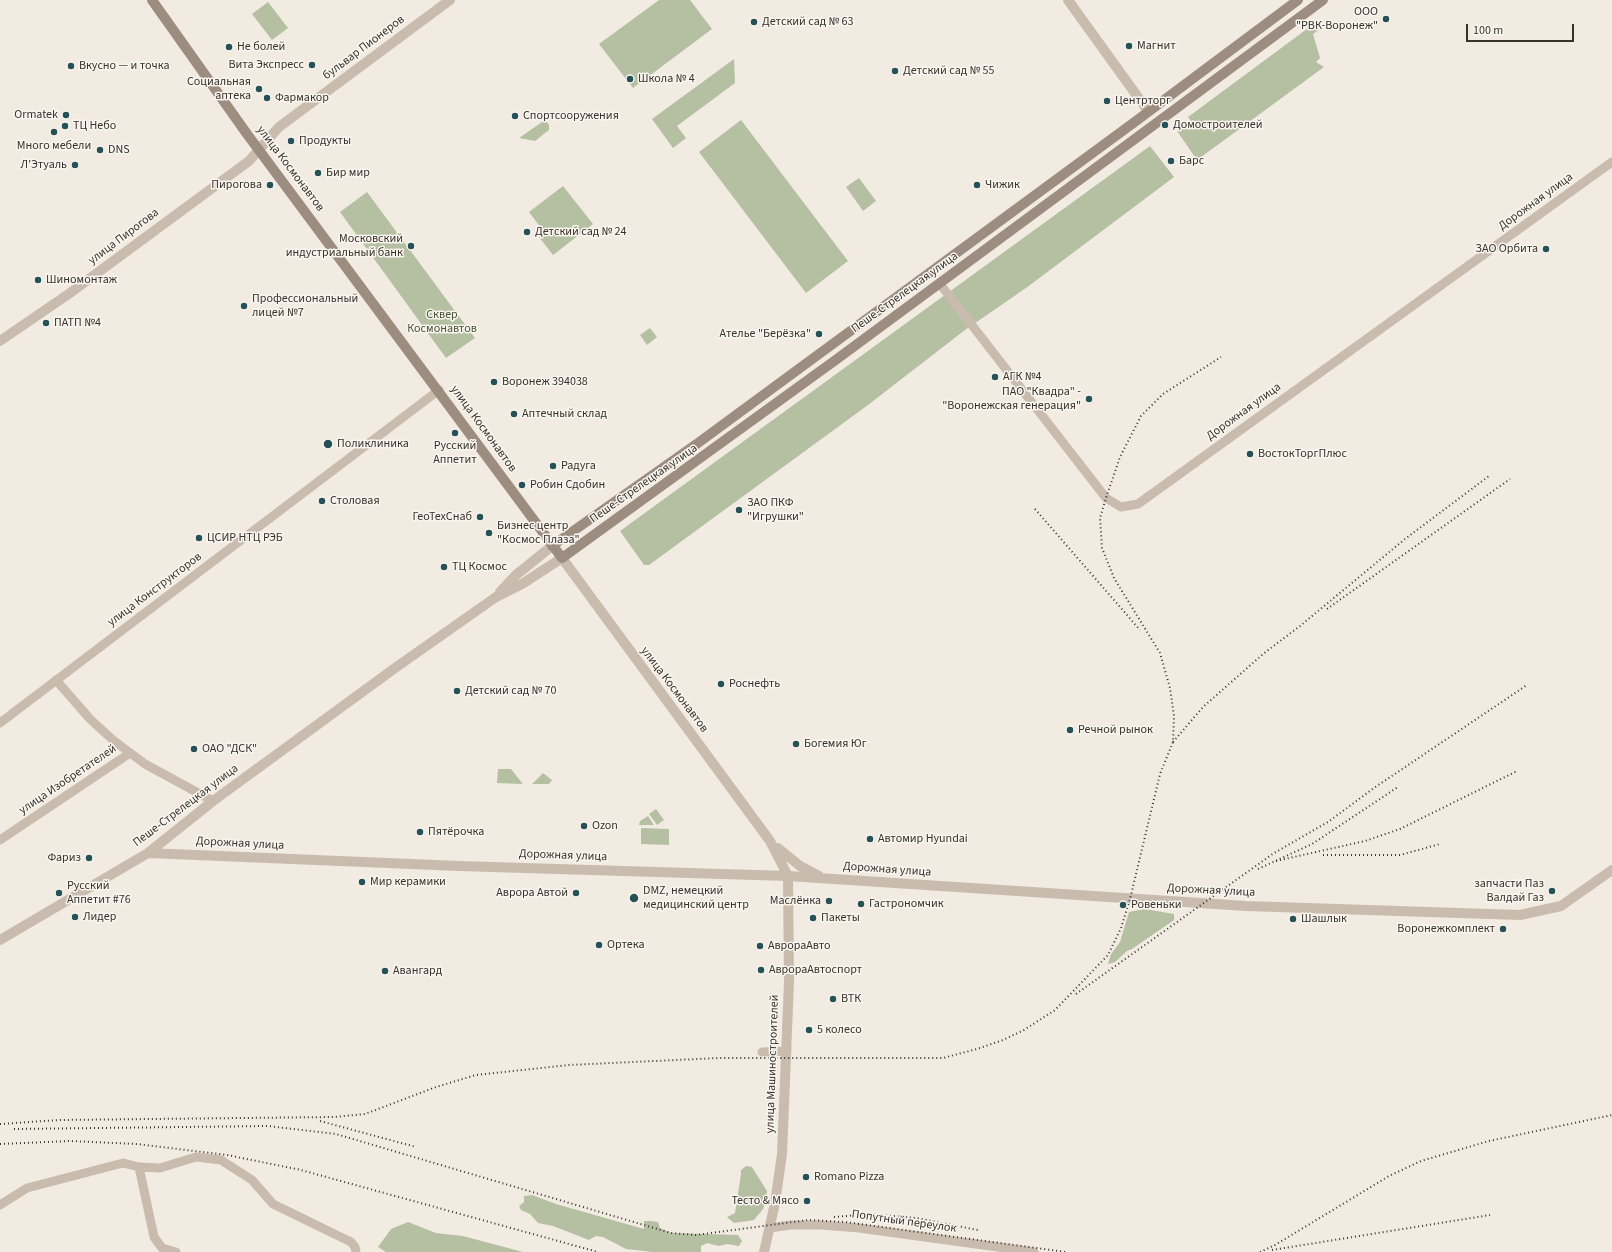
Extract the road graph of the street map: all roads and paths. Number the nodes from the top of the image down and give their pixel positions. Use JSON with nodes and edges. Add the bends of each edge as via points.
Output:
{"nodes":[{"id":1,"x":152,"y":0,"type":"edge"},
{"id":2,"x":450,"y":0,"type":"edge"},
{"id":3,"x":1068,"y":0,"type":"edge"},
{"id":4,"x":1298,"y":0,"type":"edge"},
{"id":5,"x":1323,"y":0,"type":"edge"},
{"id":6,"x":1148,"y":111,"type":"junction"},
{"id":7,"x":259,"y":150,"type":"junction"},
{"id":8,"x":1612,"y":162,"type":"edge"},
{"id":9,"x":940,"y":284,"type":"junction"},
{"id":10,"x":0,"y":341,"type":"edge"},
{"id":11,"x":439,"y":390,"type":"junction"},
{"id":12,"x":552,"y":546,"type":"junction"},
{"id":13,"x":562,"y":558,"type":"junction"},
{"id":14,"x":496,"y":596,"type":"junction"},
{"id":15,"x":56,"y":680,"type":"junction"},
{"id":16,"x":0,"y":723,"type":"edge"},
{"id":17,"x":130,"y":753,"type":"junction"},
{"id":18,"x":212,"y":801,"type":"junction"},
{"id":19,"x":0,"y":840,"type":"edge"},
{"id":20,"x":770,"y":841,"type":"junction"},
{"id":21,"x":148,"y":853,"type":"junction"},
{"id":22,"x":1612,"y":870,"type":"edge"},
{"id":23,"x":788,"y":876,"type":"junction"},
{"id":24,"x":825,"y":878,"type":"junction"},
{"id":25,"x":0,"y":940,"type":"edge"},
{"id":26,"x":787,"y":1051,"type":"junction"},
{"id":27,"x":762,"y":1052,"type":"dead end"},
{"id":28,"x":139,"y":1167,"type":"junction"},
{"id":29,"x":0,"y":1205,"type":"edge"},
{"id":30,"x":770,"y":1228,"type":"junction"},
{"id":31,"x":159,"y":1250,"type":"edge"},
{"id":32,"x":176,"y":1252,"type":"edge"},
{"id":33,"x":356,"y":1252,"type":"edge"},
{"id":34,"x":764,"y":1252,"type":"edge"},
{"id":35,"x":1034,"y":1252,"type":"edge"}],
"edges":[{"from":1,"to":7,"type":"main road","name":"улица Космонавтов"},
{"from":2,"to":7,"type":"street","name":"бульвар Пионеров","via":[[279,127]]},
{"from":3,"to":6,"type":"street"},
{"from":4,"to":6,"type":"main road","name":"Пеше-Стрелецкая улица"},
{"from":5,"to":9,"type":"main road","name":"Пеше-Стрелецкая улица"},
{"from":6,"to":12,"type":"main road","name":"Пеше-Стрелецкая улица","via":[[698,443]]},
{"from":7,"to":10,"type":"street","name":"улица Пирогова","via":[[249,161],[212,189]]},
{"from":7,"to":11,"type":"main road","name":"улица Космонавтов"},
{"from":8,"to":9,"type":"street","name":"Дорожная улица","via":[[1138,504],[1121,507],[1106,498]]},
{"from":9,"to":13,"type":"main road","name":"Пеше-Стрелецкая улица"},
{"from":11,"to":12,"type":"main road","name":"улица Космонавтов"},
{"from":11,"to":15,"type":"street","name":"улица Конструкторов"},
{"from":12,"to":13,"type":"main road","name":"улица Космонавтов"},
{"from":12,"to":14,"type":"street","name":"Пеше-Стрелецкая улица","via":[[516,575]]},
{"from":13,"to":14,"type":"street","name":"Пеше-Стрелецкая улица","via":[[522,584]]},
{"from":13,"to":20,"type":"street","name":"улица Космонавтов"},
{"from":14,"to":18,"type":"street","name":"Пеше-Стрелецкая улица"},
{"from":15,"to":16,"type":"street","name":"улица Конструкторов"},
{"from":15,"to":17,"type":"street","via":[[90,719]]},
{"from":17,"to":18,"type":"street"},
{"from":17,"to":19,"type":"street","name":"улица Изобретателей"},
{"from":18,"to":21,"type":"street","name":"Пеше-Стрелецкая улица"},
{"from":20,"to":23,"type":"street","name":"улица Космонавтов"},
{"from":20,"to":24,"type":"street","via":[[800,866]]},
{"from":21,"to":23,"type":"street","name":"Дорожная улица","via":[[444,866]]},
{"from":21,"to":25,"type":"street","name":"Пеше-Стрелецкая улица"},
{"from":22,"to":24,"type":"street","name":"Дорожная улица","via":[[1561,906],[1520,915],[1246,906]]},
{"from":23,"to":24,"type":"street","name":"Дорожная улица"},
{"from":23,"to":26,"type":"street","name":"улица Машиностроителей","via":[[790,982]]},
{"from":26,"to":27,"type":"street"},
{"from":26,"to":30,"type":"street","name":"улица Машиностроителей","via":[[782,1154]]},
{"from":28,"to":29,"type":"street","via":[[123,1163],[27,1188]]},
{"from":28,"to":31,"type":"street"},
{"from":28,"to":33,"type":"street","via":[[160,1168],[196,1157],[221,1160],[252,1180],[273,1204],[351,1242]]},
{"from":30,"to":34,"type":"street","name":"улица Машиностроителей"},
{"from":30,"to":35,"type":"street","name":"Попутный переулок","via":[[790,1225],[859,1228]]},
{"from":31,"to":32,"type":"street"}]}
